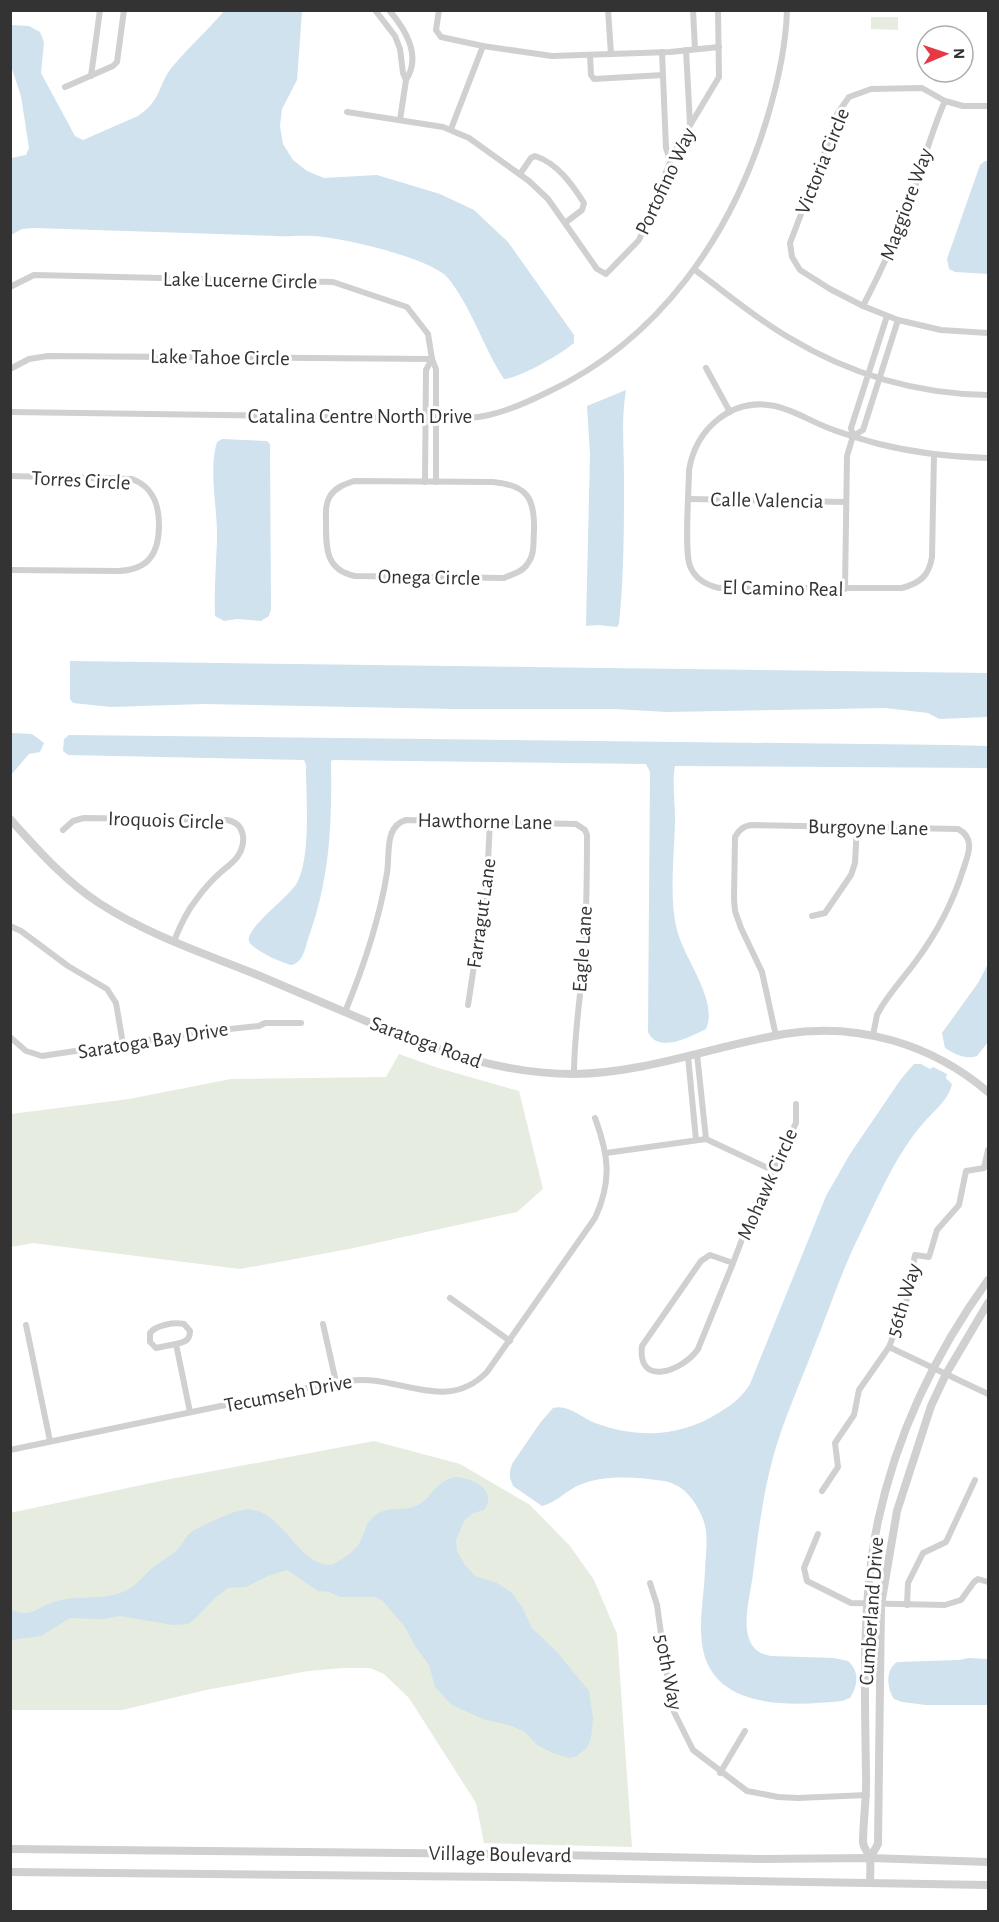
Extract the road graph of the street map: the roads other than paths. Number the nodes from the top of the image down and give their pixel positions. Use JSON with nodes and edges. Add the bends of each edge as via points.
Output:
{"nodes":[{"id":1,"x":100,"y":10,"type":"edge"},
{"id":2,"x":124,"y":10,"type":"edge"},
{"id":3,"x":375,"y":10,"type":"edge"},
{"id":4,"x":388,"y":10,"type":"edge"},
{"id":5,"x":440,"y":10,"type":"edge"},
{"id":6,"x":608,"y":10,"type":"edge"},
{"id":7,"x":693,"y":10,"type":"edge"},
{"id":8,"x":718,"y":10,"type":"edge"},
{"id":9,"x":787,"y":10,"type":"edge"},
{"id":10,"x":409,"y":40,"type":"junction"},
{"id":11,"x":399,"y":44,"type":"junction"},
{"id":12,"x":483,"y":46,"type":"junction"},
{"id":13,"x":719,"y":47,"type":"junction"},
{"id":14,"x":695,"y":49,"type":"junction"},
{"id":15,"x":686,"y":50,"type":"junction"},
{"id":16,"x":662,"y":52,"type":"junction"},
{"id":17,"x":611,"y":54,"type":"junction"},
{"id":18,"x":590,"y":55,"type":"junction"},
{"id":19,"x":663,"y":75,"type":"junction"},
{"id":20,"x":91,"y":76,"type":"junction"},
{"id":21,"x":406,"y":80,"type":"junction"},
{"id":22,"x":66,"y":87,"type":"dead end"},
{"id":23,"x":945,"y":101,"type":"junction"},
{"id":24,"x":988,"y":106,"type":"edge"},
{"id":25,"x":347,"y":112,"type":"dead end"},
{"id":26,"x":400,"y":120,"type":"junction"},
{"id":27,"x":690,"y":125,"type":"junction"},
{"id":28,"x":451,"y":129,"type":"junction"},
{"id":29,"x":670,"y":160,"type":"junction"},
{"id":30,"x":520,"y":174,"type":"junction"},
{"id":31,"x":565,"y":223,"type":"junction"},
{"id":32,"x":695,"y":270,"type":"junction"},
{"id":33,"x":10,"y":287,"type":"edge"},
{"id":34,"x":863,"y":306,"type":"junction"},
{"id":35,"x":887,"y":316,"type":"junction"},
{"id":36,"x":898,"y":320,"type":"junction"},
{"id":37,"x":988,"y":333,"type":"edge"},
{"id":38,"x":432,"y":359,"type":"junction"},
{"id":39,"x":706,"y":368,"type":"dead end"},
{"id":40,"x":10,"y":369,"type":"edge"},
{"id":41,"x":867,"y":375,"type":"junction"},
{"id":42,"x":879,"y":378,"type":"junction"},
{"id":43,"x":988,"y":395,"type":"edge"},
{"id":44,"x":730,"y":411,"type":"junction"},
{"id":45,"x":10,"y":412,"type":"edge"},
{"id":46,"x":425,"y":418,"type":"junction"},
{"id":47,"x":437,"y":418,"type":"junction"},
{"id":48,"x":853,"y":436,"type":"junction"},
{"id":49,"x":934,"y":454,"type":"junction"},
{"id":50,"x":988,"y":458,"type":"edge"},
{"id":51,"x":10,"y":476,"type":"edge"},
{"id":52,"x":424,"y":482,"type":"junction"},
{"id":53,"x":436,"y":482,"type":"junction"},
{"id":54,"x":689,"y":499,"type":"junction"},
{"id":55,"x":846,"y":502,"type":"junction"},
{"id":56,"x":10,"y":570,"type":"edge"},
{"id":57,"x":844,"y":589,"type":"junction"},
{"id":58,"x":10,"y":819,"type":"edge"},
{"id":59,"x":490,"y":821,"type":"junction"},
{"id":60,"x":581,"y":826,"type":"joint"},
{"id":61,"x":857,"y":826,"type":"junction"},
{"id":62,"x":63,"y":830,"type":"dead end"},
{"id":63,"x":812,"y":915,"type":"dead end"},
{"id":64,"x":10,"y":926,"type":"edge"},
{"id":65,"x":174,"y":941,"type":"junction"},
{"id":66,"x":468,"y":1005,"type":"dead end"},
{"id":67,"x":345,"y":1012,"type":"junction"},
{"id":68,"x":301,"y":1023,"type":"dead end"},
{"id":69,"x":873,"y":1035,"type":"junction"},
{"id":70,"x":776,"y":1036,"type":"junction"},
{"id":71,"x":10,"y":1037,"type":"edge"},
{"id":72,"x":123,"y":1044,"type":"junction"},
{"id":73,"x":698,"y":1054,"type":"junction"},
{"id":74,"x":688,"y":1056,"type":"junction"},
{"id":75,"x":574,"y":1074,"type":"junction"},
{"id":76,"x":988,"y":1092,"type":"edge"},
{"id":77,"x":796,"y":1104,"type":"dead end"},
{"id":78,"x":595,"y":1118,"type":"dead end"},
{"id":79,"x":706,"y":1139,"type":"junction"},
{"id":80,"x":696,"y":1140,"type":"junction"},
{"id":81,"x":988,"y":1150,"type":"edge"},
{"id":82,"x":606,"y":1153,"type":"junction"},
{"id":83,"x":772,"y":1170,"type":"junction"},
{"id":84,"x":732,"y":1263,"type":"junction"},
{"id":85,"x":988,"y":1280,"type":"edge"},
{"id":86,"x":450,"y":1298,"type":"dead end"},
{"id":87,"x":988,"y":1304,"type":"edge"},
{"id":88,"x":323,"y":1324,"type":"dead end"},
{"id":89,"x":26,"y":1325,"type":"dead end"},
{"id":90,"x":510,"y":1341,"type":"junction"},
{"id":91,"x":176,"y":1344,"type":"junction"},
{"id":92,"x":889,"y":1347,"type":"junction"},
{"id":93,"x":935,"y":1368,"type":"junction"},
{"id":94,"x":946,"y":1374,"type":"junction"},
{"id":95,"x":336,"y":1382,"type":"junction"},
{"id":96,"x":988,"y":1394,"type":"edge"},
{"id":97,"x":190,"y":1412,"type":"junction"},
{"id":98,"x":50,"y":1442,"type":"junction"},
{"id":99,"x":10,"y":1450,"type":"edge"},
{"id":100,"x":975,"y":1480,"type":"dead end"},
{"id":101,"x":822,"y":1491,"type":"dead end"},
{"id":102,"x":818,"y":1534,"type":"dead end"},
{"id":103,"x":988,"y":1582,"type":"edge"},
{"id":104,"x":650,"y":1583,"type":"dead end"},
{"id":105,"x":874,"y":1605,"type":"junction"},
{"id":106,"x":907,"y":1605,"type":"junction"},
{"id":107,"x":745,"y":1731,"type":"dead end"},
{"id":108,"x":720,"y":1773,"type":"junction"},
{"id":109,"x":867,"y":1795,"type":"junction"},
{"id":110,"x":10,"y":1849,"type":"edge"},
{"id":111,"x":870,"y":1858,"type":"junction"},
{"id":112,"x":988,"y":1862,"type":"edge"},
{"id":113,"x":10,"y":1872,"type":"edge"},
{"id":114,"x":870,"y":1882,"type":"junction"},
{"id":115,"x":988,"y":1885,"type":"edge"}],
"edges":[{"from":1,"to":20,"type":"street"},
{"from":2,"to":20,"type":"street","via":[[117,62]]},
{"from":3,"to":11,"type":"street"},
{"from":4,"to":10,"type":"street"},
{"from":5,"to":12,"type":"street","via":[[438,35]]},
{"from":6,"to":17,"type":"street"},
{"from":7,"to":14,"type":"street"},
{"from":8,"to":13,"type":"street","name":"Portofino Way"},
{"from":9,"to":32,"type":"street","name":"Catalina Centre North Drive","via":[[777,81],[761,138],[739,193]]},
{"from":10,"to":11,"type":"street"},
{"from":10,"to":21,"type":"street","via":[[412,66]]},
{"from":11,"to":21,"type":"street"},
{"from":12,"to":18,"type":"street","via":[[538,55]]},
{"from":12,"to":28,"type":"street"},
{"from":13,"to":14,"type":"street"},
{"from":13,"to":27,"type":"street","name":"Portofino Way","via":[[719,77]]},
{"from":14,"to":15,"type":"street"},
{"from":15,"to":16,"type":"street"},
{"from":15,"to":27,"type":"street"},
{"from":16,"to":17,"type":"street"},
{"from":16,"to":19,"type":"street"},
{"from":17,"to":18,"type":"street"},
{"from":18,"to":19,"type":"street","via":[[594,79]]},
{"from":19,"to":29,"type":"street","via":[[666,148]]},
{"from":20,"to":22,"type":"street"},
{"from":21,"to":26,"type":"street"},
{"from":23,"to":24,"type":"street","name":"Victoria Circle"},
{"from":23,"to":34,"type":"street","name":"Maggiore Way","via":[[907,209]]},
{"from":23,"to":34,"type":"street","name":"Victoria Circle","via":[[922,88],[871,89],[849,97],[837,114],[790,249],[800,270]]},
{"from":25,"to":26,"type":"street","name":"Portofino Way"},
{"from":26,"to":28,"type":"street","name":"Portofino Way"},
{"from":27,"to":29,"type":"street","name":"Portofino Way"},
{"from":28,"to":30,"type":"street","name":"Portofino Way"},
{"from":29,"to":31,"type":"street","name":"Portofino Way","via":[[639,240],[608,273],[597,269]]},
{"from":30,"to":31,"type":"street","name":"Portofino Way","via":[[548,199]]},
{"from":30,"to":31,"type":"street","via":[[535,156],[562,174],[584,203],[582,210]]},
{"from":32,"to":41,"type":"street","via":[[786,336]]},
{"from":32,"to":47,"type":"street","name":"Catalina Centre North Drive","via":[[643,328],[580,376],[533,399],[484,416]]},
{"from":33,"to":38,"type":"street","name":"Lake Lucerne Circle","via":[[34,275],[333,282],[407,307],[428,334]]},
{"from":34,"to":35,"type":"street","name":"Victoria Circle"},
{"from":35,"to":36,"type":"street","name":"Victoria Circle"},
{"from":35,"to":41,"type":"street"},
{"from":36,"to":37,"type":"street","name":"Victoria Circle","via":[[940,330]]},
{"from":36,"to":42,"type":"street"},
{"from":38,"to":40,"type":"street","name":"Lake Tahoe Circle","via":[[48,356]]},
{"from":38,"to":46,"type":"street","name":"Lake Lucerne Circle","via":[[426,370]]},
{"from":38,"to":47,"type":"street","name":"Lake Lucerne Circle","via":[[436,369]]},
{"from":39,"to":44,"type":"street"},
{"from":41,"to":42,"type":"street"},
{"from":41,"to":48,"type":"street","via":[[851,428]]},
{"from":42,"to":43,"type":"street","via":[[923,389]]},
{"from":42,"to":48,"type":"street","via":[[862,430]]},
{"from":44,"to":48,"type":"street","name":"El Camino Real","via":[[751,405],[774,406]]},
{"from":44,"to":54,"type":"street","name":"El Camino Real","via":[[707,429],[695,448],[689,470]]},
{"from":45,"to":46,"type":"street","name":"Catalina Centre North Drive"},
{"from":46,"to":47,"type":"street","name":"Catalina Centre North Drive"},
{"from":46,"to":52,"type":"street"},
{"from":47,"to":53,"type":"street"},
{"from":48,"to":49,"type":"street","name":"El Camino Real"},
{"from":48,"to":55,"type":"street","via":[[846,461]]},
{"from":49,"to":50,"type":"street","name":"El Camino Real"},
{"from":49,"to":57,"type":"street","name":"El Camino Real","via":[[932,557],[924,578],[902,588]]},
{"from":51,"to":56,"type":"street","name":"Torres Circle","via":[[132,479],[155,497],[159,523],[157,548],[148,561],[134,569]]},
{"from":52,"to":53,"type":"street","name":"Onega Circle"},
{"from":52,"to":53,"type":"street","name":"Onega Circle","via":[[354,481],[330,495],[326,506],[326,548],[338,569],[355,576],[504,578],[527,565],[533,553],[534,512],[532,502],[521,489],[505,483]]},
{"from":54,"to":55,"type":"street","name":"Calle Valencia"},
{"from":54,"to":57,"type":"street","name":"El Camino Real","via":[[689,564],[708,586]]},
{"from":55,"to":57,"type":"street"},
{"from":58,"to":65,"type":"street","name":"Saratoga Road","via":[[80,889],[122,917]]},
{"from":59,"to":60,"type":"street","name":"Hawthorne Lane","via":[[570,822]]},
{"from":59,"to":66,"type":"street","name":"Farragut Lane","via":[[487,880]]},
{"from":59,"to":67,"type":"street","name":"Hawthorne Lane","via":[[406,820],[392,829],[377,927]]},
{"from":60,"to":75,"type":"street","name":"Eagle Lane","via":[[587,835],[586,914]]},
{"from":61,"to":63,"type":"street","via":[[851,875],[825,913]]},
{"from":61,"to":69,"type":"street","name":"Burgoyne Lane","via":[[952,828],[969,841],[950,903],[930,940],[882,1006]]},
{"from":61,"to":70,"type":"street","name":"Burgoyne Lane","via":[[746,826],[735,837],[734,899],[739,923],[762,972]]},
{"from":62,"to":65,"type":"street","name":"Iroquois Circle","via":[[84,818],[227,820],[237,824],[243,834],[240,851],[194,902]]},
{"from":64,"to":72,"type":"street","via":[[107,989],[116,1003]]},
{"from":65,"to":67,"type":"street","name":"Saratoga Road"},
{"from":67,"to":75,"type":"street","name":"Saratoga Road","via":[[470,1060],[524,1071]]},
{"from":68,"to":72,"type":"street","name":"Saratoga Bay Drive","via":[[265,1023]]},
{"from":69,"to":70,"type":"street","name":"Saratoga Road","via":[[828,1030]]},
{"from":69,"to":76,"type":"street","name":"Saratoga Road","via":[[937,1057]]},
{"from":70,"to":73,"type":"street","name":"Saratoga Road"},
{"from":71,"to":72,"type":"street","name":"Saratoga Bay Drive","via":[[26,1052],[42,1056]]},
{"from":73,"to":74,"type":"street","name":"Saratoga Road"},
{"from":73,"to":79,"type":"street"},
{"from":74,"to":75,"type":"street","name":"Saratoga Road","via":[[621,1070]]},
{"from":74,"to":80,"type":"street"},
{"from":77,"to":83,"type":"street","name":"Mohawk Circle","via":[[796,1123]]},
{"from":78,"to":82,"type":"street","name":"Tecumseh Drive"},
{"from":79,"to":80,"type":"street"},
{"from":79,"to":83,"type":"street"},
{"from":80,"to":82,"type":"street"},
{"from":81,"to":92,"type":"street","name":"56th Way","via":[[984,1168],[966,1171],[959,1205],[937,1230],[929,1257],[915,1255],[906,1304]]},
{"from":82,"to":90,"type":"street","name":"Tecumseh Drive","via":[[605,1193],[595,1218]]},
{"from":83,"to":84,"type":"street","name":"Mohawk Circle"},
{"from":84,"to":84,"type":"street","name":"Mohawk Circle","via":[[692,1358],[668,1371],[646,1366],[642,1346],[701,1261],[710,1256]]},
{"from":85,"to":93,"type":"street","name":"Cumberland Drive","via":[[946,1343]]},
{"from":86,"to":90,"type":"street"},
{"from":87,"to":94,"type":"street","name":"Cumberland Drive"},
{"from":88,"to":95,"type":"street"},
{"from":89,"to":98,"type":"street"},
{"from":90,"to":95,"type":"street","name":"Tecumseh Drive","via":[[483,1377],[467,1388],[435,1392],[367,1380]]},
{"from":91,"to":91,"type":"street","via":[[156,1348],[150,1342],[150,1333],[157,1327],[184,1324],[190,1331],[188,1338]]},
{"from":91,"to":97,"type":"street"},
{"from":92,"to":93,"type":"street"},
{"from":92,"to":101,"type":"street","via":[[859,1390],[854,1415],[835,1443],[838,1467]]},
{"from":93,"to":94,"type":"street"},
{"from":93,"to":105,"type":"street","name":"Cumberland Drive","via":[[894,1458],[878,1523]]},
{"from":94,"to":96,"type":"street"},
{"from":94,"to":105,"type":"street","name":"Cumberland Drive","via":[[924,1425],[897,1511]]},
{"from":95,"to":97,"type":"street","name":"Tecumseh Drive"},
{"from":97,"to":98,"type":"street","name":"Tecumseh Drive"},
{"from":98,"to":99,"type":"street","name":"Tecumseh Drive"},
{"from":100,"to":106,"type":"street","via":[[946,1542],[923,1553],[908,1583]]},
{"from":102,"to":105,"type":"street","via":[[804,1568],[807,1581],[851,1604]]},
{"from":103,"to":106,"type":"street","via":[[978,1579],[965,1596],[951,1604]]},
{"from":104,"to":108,"type":"street","name":"50th Way","via":[[674,1712],[693,1750]]},
{"from":105,"to":106,"type":"street"},
{"from":105,"to":109,"type":"street","name":"Cumberland Drive","via":[[865,1706]]},
{"from":105,"to":111,"type":"street","name":"Cumberland Drive","via":[[878,1844]]},
{"from":107,"to":108,"type":"street"},
{"from":108,"to":109,"type":"street","name":"50th Way","via":[[747,1791],[778,1797]]},
{"from":109,"to":111,"type":"street","name":"Cumberland Drive","via":[[863,1846]]},
{"from":110,"to":111,"type":"street","name":"Village Boulevard","via":[[760,1860]]},
{"from":111,"to":112,"type":"street","name":"Village Boulevard"},
{"from":111,"to":114,"type":"street","name":"Cumberland Drive"},
{"from":113,"to":114,"type":"street","name":"Village Boulevard"},
{"from":114,"to":115,"type":"street","name":"Village Boulevard"}]}
